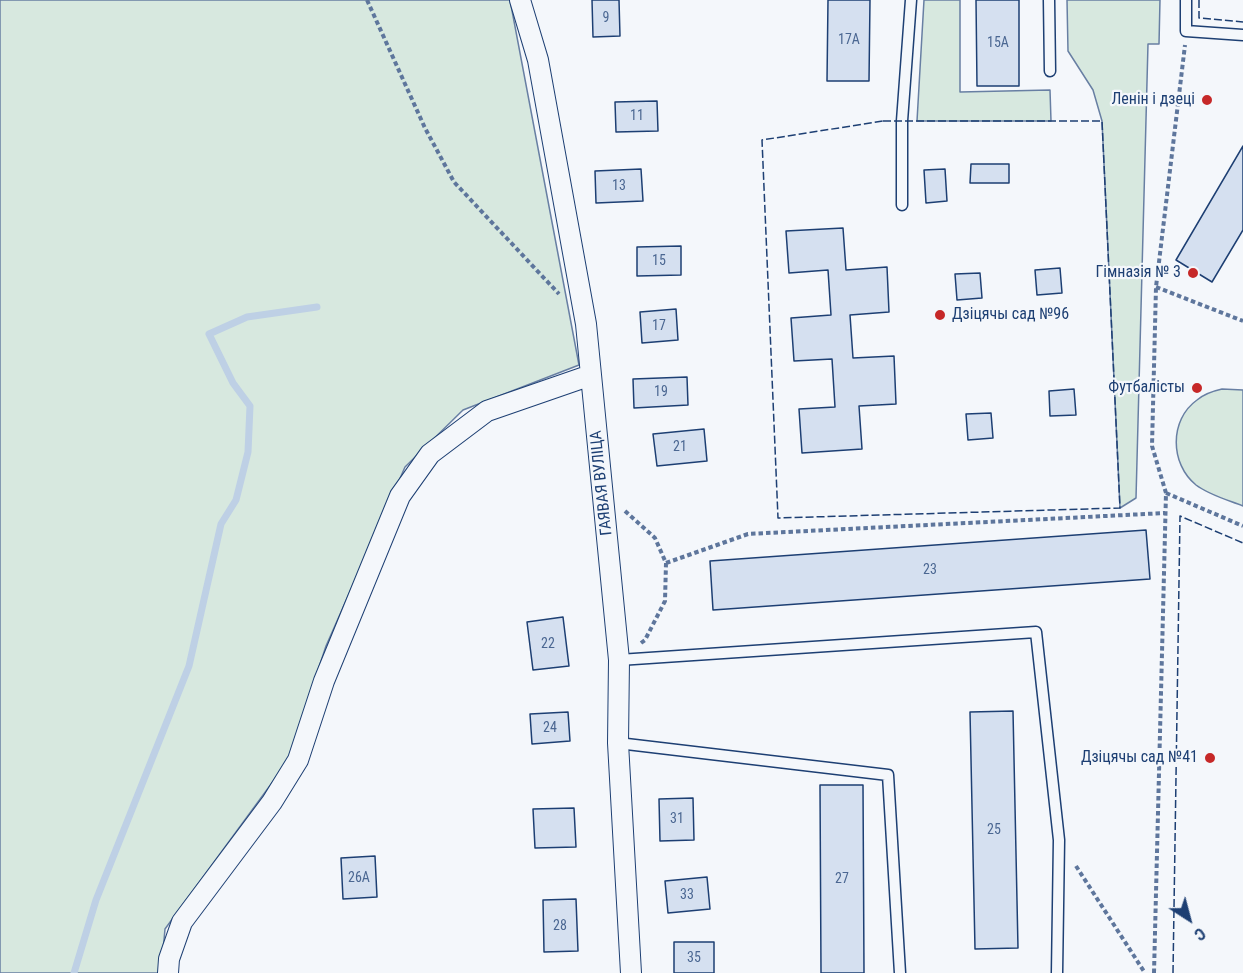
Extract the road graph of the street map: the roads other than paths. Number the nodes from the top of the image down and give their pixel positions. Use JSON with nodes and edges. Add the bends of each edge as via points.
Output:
{"nodes":[{"id":1,"x":520,"y":0,"type":"edge"},
{"id":2,"x":911,"y":0,"type":"edge"},
{"id":3,"x":1049,"y":0,"type":"edge"},
{"id":4,"x":1186,"y":0,"type":"edge"},
{"id":5,"x":1243,"y":35,"type":"edge"},
{"id":6,"x":1050,"y":71,"type":"dead end"},
{"id":7,"x":902,"y":205,"type":"dead end"},
{"id":8,"x":591,"y":375,"type":"junction"},
{"id":9,"x":619,"y":660,"type":"junction"},
{"id":10,"x":618,"y":743,"type":"junction"},
{"id":11,"x":168,"y":973,"type":"edge"},
{"id":12,"x":631,"y":973,"type":"edge"},
{"id":13,"x":900,"y":973,"type":"edge"},
{"id":14,"x":1057,"y":973,"type":"edge"}],
"edges":[{"from":1,"to":8,"type":"street","name":"ГАЯВАЯ ВУЛІЦА","via":[[538,60],[586,324]]},
{"from":2,"to":7,"type":"lane","via":[[902,121]]},
{"from":3,"to":6,"type":"lane"},
{"from":4,"to":5,"type":"lane","via":[[1186,31]]},
{"from":8,"to":9,"type":"street","name":"ГАЯВАЯ ВУЛІЦА"},
{"from":8,"to":11,"type":"street","via":[[487,411],[430,454],[400,496],[324,681],[298,760],[272,802],[182,922]]},
{"from":9,"to":10,"type":"street","name":"ГАЯВАЯ ВУЛІЦА"},
{"from":9,"to":14,"type":"lane","via":[[1036,632],[1059,840]]},
{"from":10,"to":12,"type":"street","name":"ГАЯВАЯ ВУЛІЦА"},
{"from":10,"to":13,"type":"lane","via":[[888,776]]}]}
